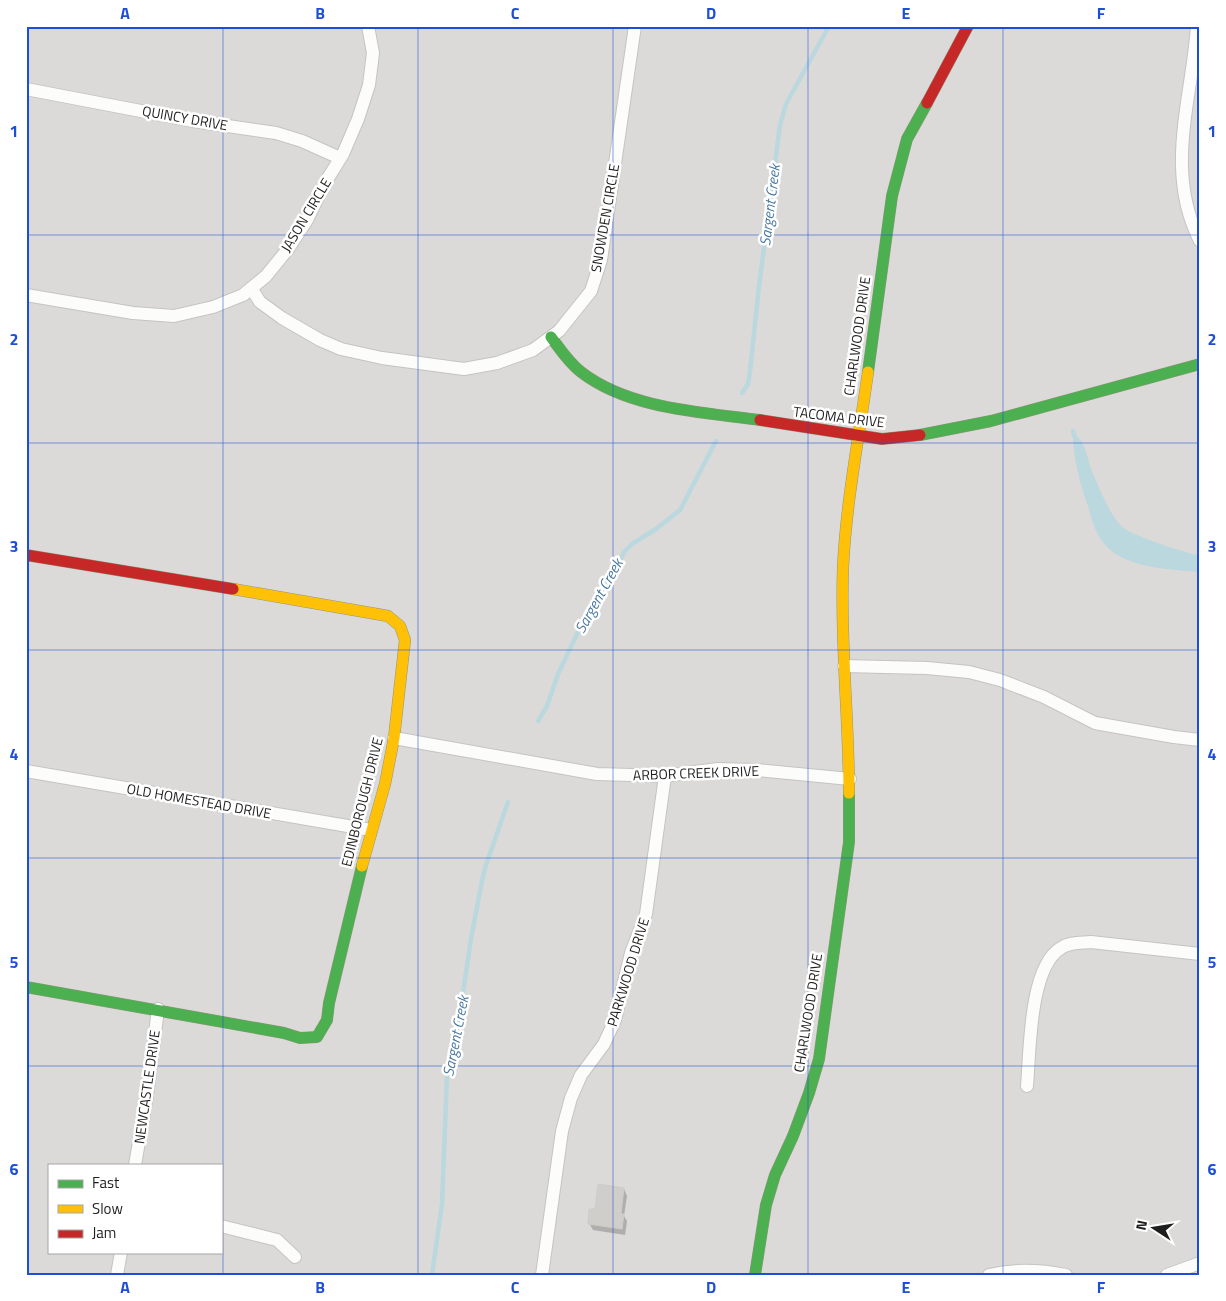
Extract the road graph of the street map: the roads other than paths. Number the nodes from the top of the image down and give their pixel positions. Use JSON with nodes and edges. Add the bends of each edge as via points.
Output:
{"nodes":[{"id":1,"x":368,"y":26,"type":"edge"},
{"id":2,"x":636,"y":26,"type":"edge"},
{"id":3,"x":968,"y":26,"type":"edge"},
{"id":4,"x":1197,"y":26,"type":"edge"},
{"id":5,"x":26,"y":88,"type":"edge"},
{"id":6,"x":340,"y":158,"type":"junction"},
{"id":7,"x":1200,"y":241,"type":"edge"},
{"id":8,"x":251,"y":288,"type":"junction"},
{"id":9,"x":26,"y":295,"type":"edge"},
{"id":10,"x":551,"y":337,"type":"junction"},
{"id":11,"x":1200,"y":364,"type":"edge"},
{"id":12,"x":859,"y":436,"type":"junction"},
{"id":13,"x":26,"y":555,"type":"edge"},
{"id":14,"x":844,"y":666,"type":"junction"},
{"id":15,"x":394,"y":738,"type":"junction"},
{"id":16,"x":1200,"y":740,"type":"edge"},
{"id":17,"x":26,"y":771,"type":"edge"},
{"id":18,"x":665,"y":776,"type":"junction"},
{"id":19,"x":850,"y":779,"type":"junction"},
{"id":20,"x":371,"y":830,"type":"junction"},
{"id":21,"x":1200,"y":954,"type":"edge"},
{"id":22,"x":26,"y":987,"type":"edge"},
{"id":23,"x":158,"y":1009,"type":"junction"},
{"id":24,"x":1027,"y":1086,"type":"dead end"},
{"id":25,"x":135,"y":1164,"type":"edge"},
{"id":26,"x":222,"y":1226,"type":"edge"},
{"id":27,"x":121,"y":1254,"type":"edge"},
{"id":28,"x":295,"y":1257,"type":"dead end"},
{"id":29,"x":1200,"y":1263,"type":"edge"},
{"id":30,"x":117,"y":1275,"type":"edge"},
{"id":31,"x":542,"y":1275,"type":"edge"},
{"id":32,"x":755,"y":1275,"type":"edge"},
{"id":33,"x":989,"y":1275,"type":"edge"},
{"id":34,"x":1066,"y":1275,"type":"edge"},
{"id":35,"x":1167,"y":1275,"type":"edge"}],
"edges":[{"from":1,"to":6,"type":"street","name":"JASON CIRCLE","via":[[373,53],[369,85]]},
{"from":2,"to":10,"type":"street","name":"SNOWDEN CIRCLE","via":[[601,260],[591,291]]},
{"from":3,"to":12,"type":"street","name":"CHARLWOOD DRIVE","via":[[907,139],[899,166],[878,288]]},
{"from":4,"to":7,"type":"street","via":[[1183,127],[1182,174],[1184,200]]},
{"from":5,"to":6,"type":"street","name":"QUINCY DRIVE","via":[[276,133]]},
{"from":6,"to":8,"type":"street","name":"JASON CIRCLE","via":[[288,249],[266,276]]},
{"from":8,"to":9,"type":"street","name":"JASON CIRCLE","via":[[213,308],[174,316],[133,313]]},
{"from":8,"to":10,"type":"street","name":"SNOWDEN CIRCLE","via":[[260,302],[320,340],[342,350],[382,358],[464,369],[497,363],[532,350]]},
{"from":10,"to":12,"type":"street","name":"TACOMA DRIVE","via":[[572,365],[596,382],[644,402]]},
{"from":11,"to":12,"type":"street","name":"TACOMA DRIVE","via":[[991,421],[934,433],[882,439]]},
{"from":12,"to":14,"type":"street","name":"CHARLWOOD DRIVE","via":[[843,568]]},
{"from":13,"to":15,"type":"street","name":"EDINBOROUGH DRIVE","via":[[388,616],[400,626],[404,640]]},
{"from":14,"to":16,"type":"street","via":[[969,672],[1044,697],[1095,723]]},
{"from":14,"to":19,"type":"street"},
{"from":15,"to":18,"type":"street","name":"ARBOR CREEK DRIVE","via":[[597,774]]},
{"from":15,"to":20,"type":"street","name":"EDINBOROUGH DRIVE"},
{"from":17,"to":20,"type":"street","name":"OLD HOMESTEAD DRIVE"},
{"from":18,"to":19,"type":"street","name":"ARBOR CREEK DRIVE","via":[[718,769]]},
{"from":18,"to":31,"type":"street","name":"PARKWOOD DRIVE","via":[[646,914],[631,953],[615,1020],[604,1044],[581,1075],[562,1131]]},
{"from":19,"to":32,"type":"street","name":"CHARLWOOD DRIVE","via":[[849,842],[819,1059],[766,1205]]},
{"from":20,"to":23,"type":"street","name":"EDINBOROUGH DRIVE","via":[[327,1020],[317,1037],[300,1038]]},
{"from":21,"to":24,"type":"street","via":[[1091,942],[1061,947],[1050,958],[1038,984],[1031,1025]]},
{"from":22,"to":23,"type":"street","name":"EDINBOROUGH DRIVE"},
{"from":23,"to":25,"type":"street","name":"NEWCASTLE DRIVE"},
{"from":26,"to":28,"type":"street","via":[[277,1240]]},
{"from":27,"to":30,"type":"street"},
{"from":29,"to":35,"type":"street"},
{"from":33,"to":34,"type":"street","via":[[1045,1271]]}]}
